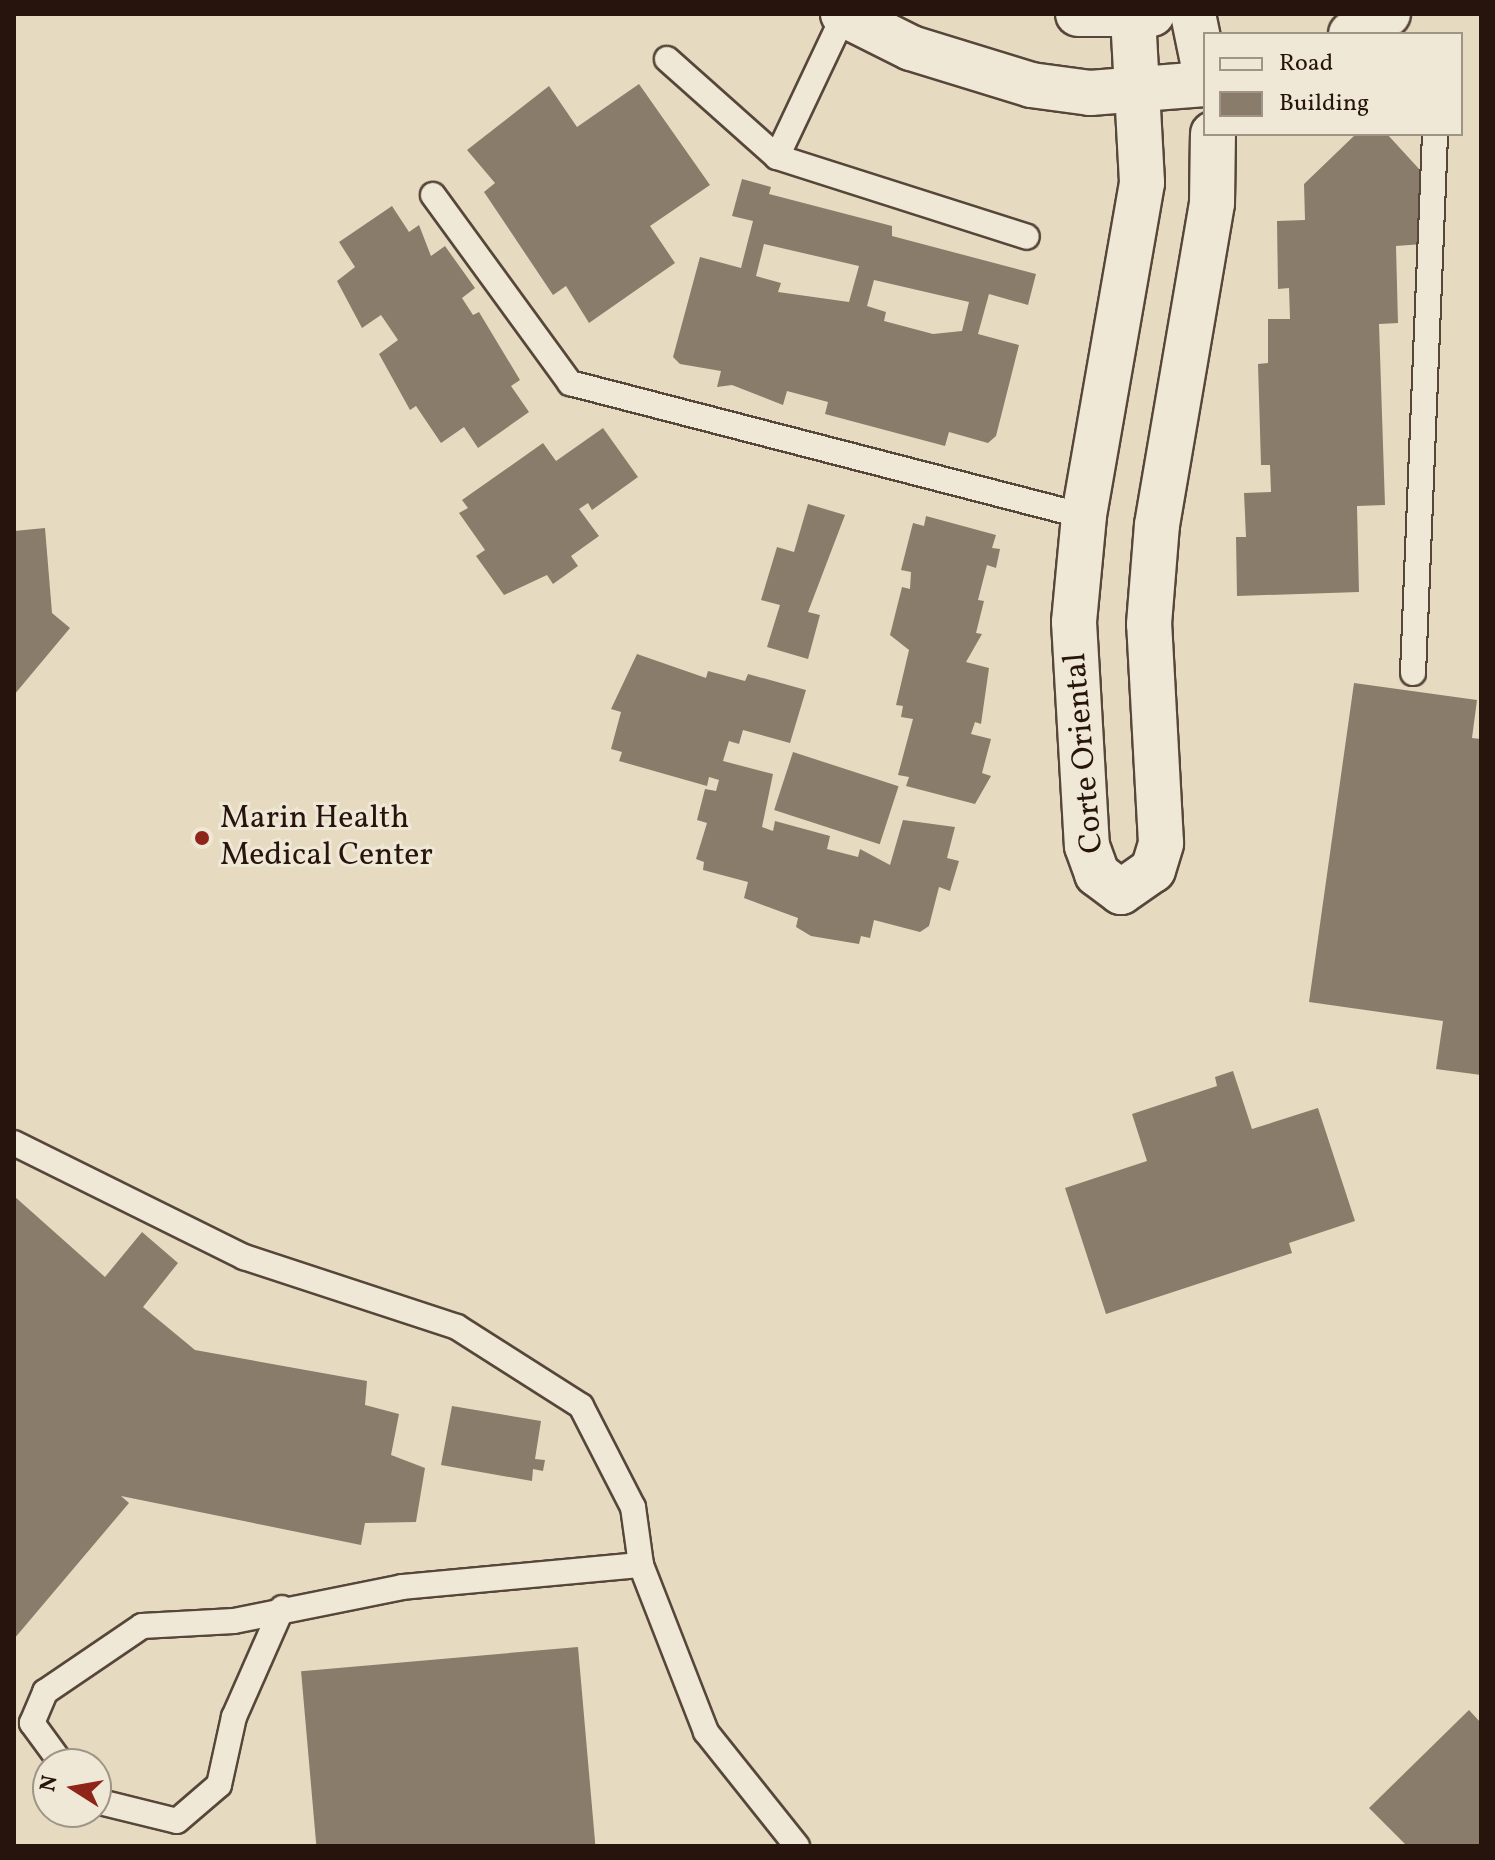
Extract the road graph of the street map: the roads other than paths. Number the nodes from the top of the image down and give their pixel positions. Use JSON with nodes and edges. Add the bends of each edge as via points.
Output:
{"nodes":[{"id":1,"x":844,"y":14,"type":"edge"},
{"id":2,"x":1078,"y":14,"type":"edge"},
{"id":3,"x":1193,"y":14,"type":"edge"},
{"id":4,"x":1388,"y":14,"type":"edge"},
{"id":5,"x":1143,"y":15,"type":"edge"},
{"id":6,"x":1355,"y":32,"type":"edge"},
{"id":7,"x":667,"y":59,"type":"dead end"},
{"id":8,"x":1203,"y":62,"type":"edge"},
{"id":9,"x":1203,"y":84,"type":"edge"},
{"id":10,"x":1142,"y":92,"type":"junction"},
{"id":11,"x":1213,"y":136,"type":"edge"},
{"id":12,"x":1435,"y":136,"type":"edge"},
{"id":13,"x":777,"y":157,"type":"junction"},
{"id":14,"x":433,"y":195,"type":"dead end"},
{"id":15,"x":1027,"y":237,"type":"dead end"},
{"id":16,"x":1084,"y":516,"type":"junction"},
{"id":17,"x":1413,"y":673,"type":"dead end"},
{"id":18,"x":14,"y":1143,"type":"edge"},
{"id":19,"x":641,"y":1565,"type":"junction"},
{"id":20,"x":282,"y":1608,"type":"junction"},
{"id":21,"x":50,"y":1748,"type":"edge"},
{"id":22,"x":112,"y":1805,"type":"edge"},
{"id":23,"x":797,"y":1846,"type":"edge"}],
"edges":[{"from":1,"to":10,"type":"street","via":[[973,71],[1031,85]]},
{"from":1,"to":13,"type":"lane"},
{"from":2,"to":5,"type":"street"},
{"from":3,"to":8,"type":"street"},
{"from":4,"to":6,"type":"street"},
{"from":5,"to":10,"type":"street","name":"Corte Oriental"},
{"from":7,"to":13,"type":"lane"},
{"from":9,"to":10,"type":"street"},
{"from":10,"to":16,"type":"street","name":"Corte Oriental","via":[[1142,183]]},
{"from":11,"to":16,"type":"street","name":"Corte Oriental","via":[[1212,203],[1157,525],[1150,610],[1161,843],[1153,870],[1121,892],[1097,874],[1087,846],[1074,622]]},
{"from":12,"to":17,"type":"lane"},
{"from":13,"to":15,"type":"lane"},
{"from":14,"to":16,"type":"lane","via":[[570,383]]},
{"from":18,"to":19,"type":"lane","via":[[244,1257],[457,1327],[581,1406],[633,1507]]},
{"from":19,"to":20,"type":"lane","via":[[402,1587]]},
{"from":19,"to":23,"type":"lane","via":[[706,1732]]},
{"from":20,"to":21,"type":"lane","via":[[234,1621],[142,1626],[45,1692],[32,1723]]},
{"from":20,"to":22,"type":"lane","via":[[234,1717],[219,1785],[177,1821]]}]}
